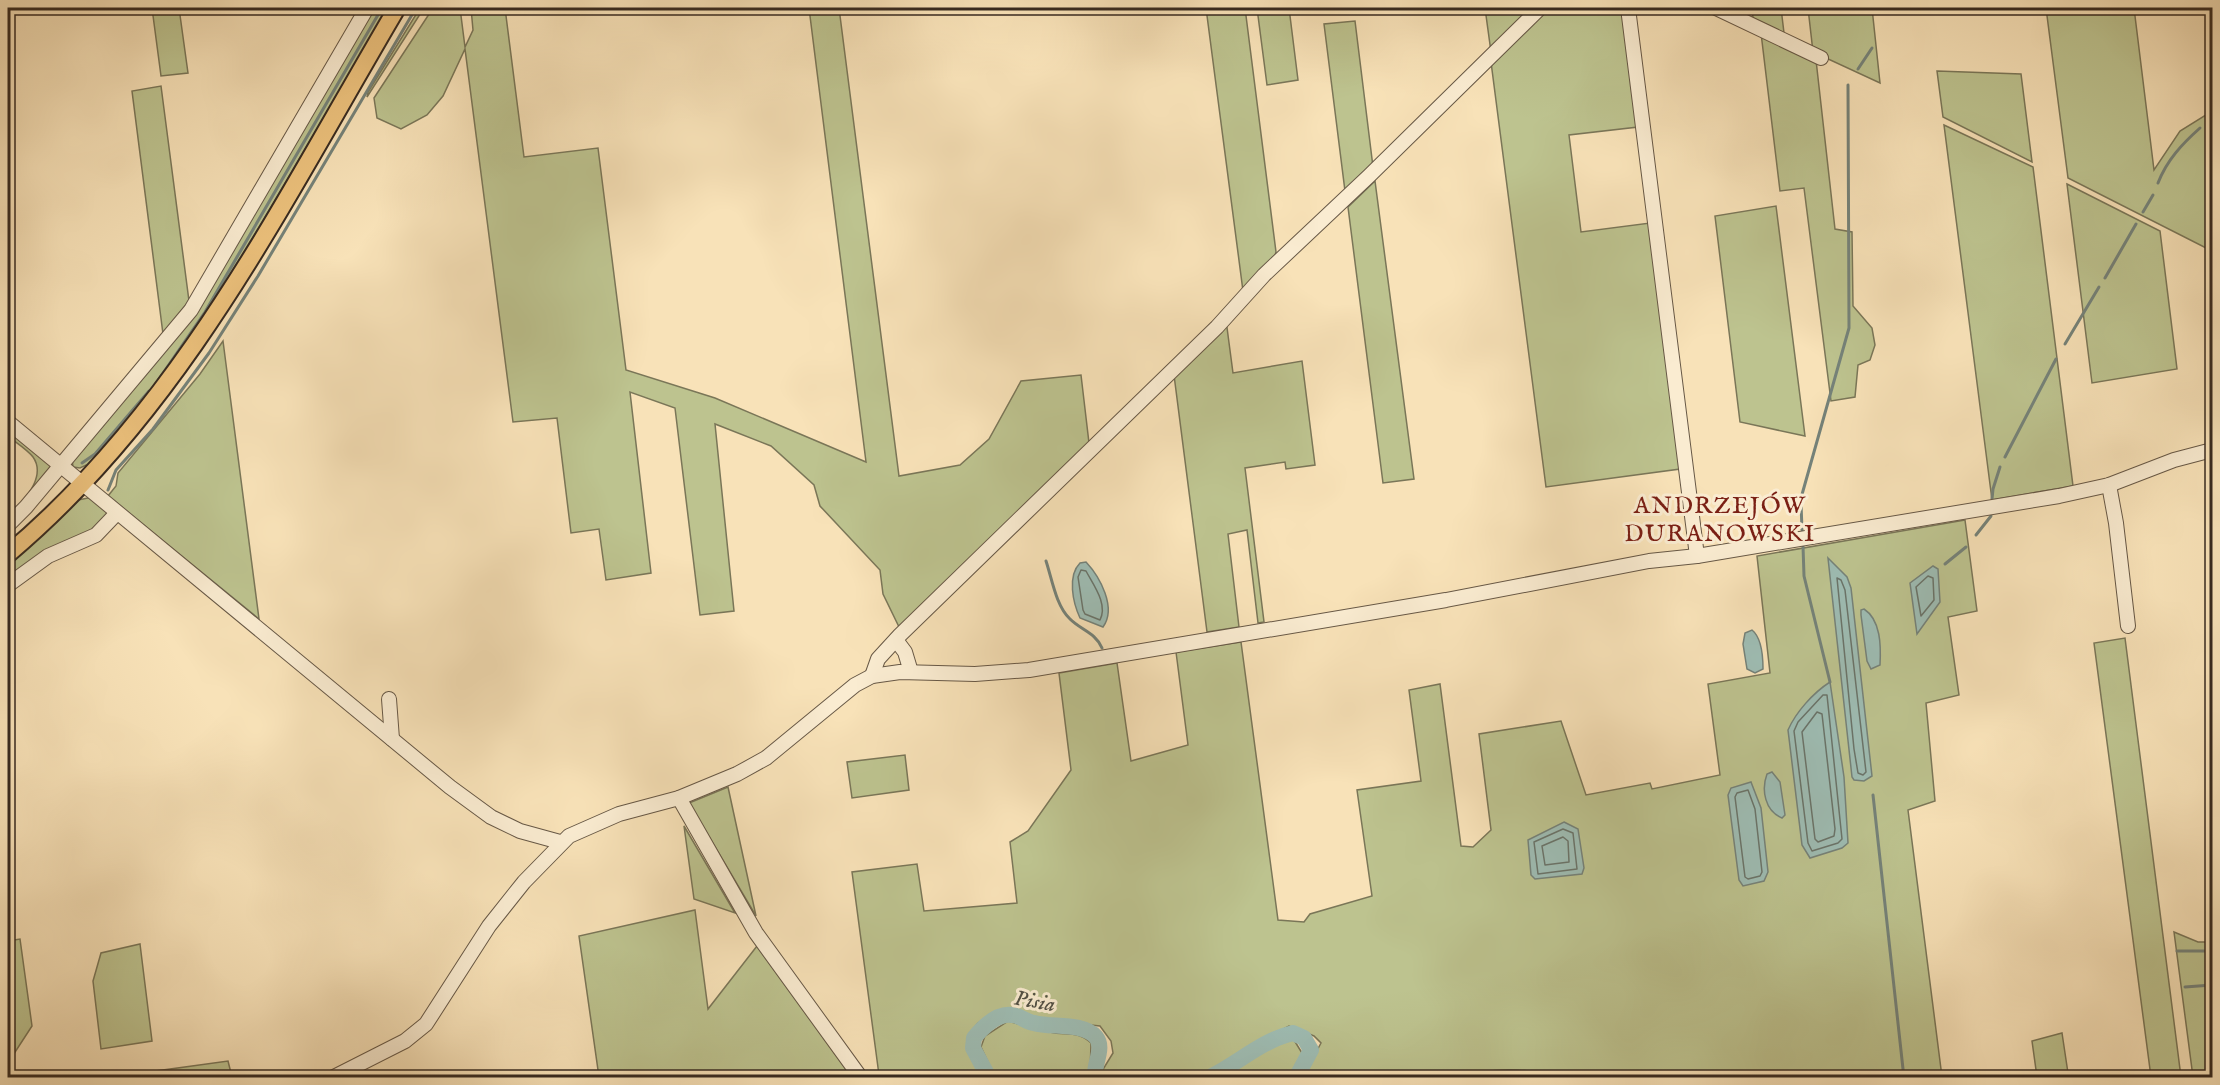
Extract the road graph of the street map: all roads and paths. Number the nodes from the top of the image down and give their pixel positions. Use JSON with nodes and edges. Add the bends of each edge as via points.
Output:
{"nodes":[{"id":1,"x":367,"y":8,"type":"edge"},
{"id":2,"x":397,"y":8,"type":"edge"},
{"id":3,"x":1540,"y":8,"type":"edge"},
{"id":4,"x":1628,"y":8,"type":"edge"},
{"id":5,"x":1716,"y":8,"type":"edge"},
{"id":6,"x":1821,"y":58,"type":"dead end"},
{"id":7,"x":8,"y":422,"type":"edge"},
{"id":8,"x":2212,"y":450,"type":"edge"},
{"id":9,"x":61,"y":466,"type":"junction"},
{"id":10,"x":83,"y":484,"type":"junction"},
{"id":11,"x":2109,"y":485,"type":"junction"},
{"id":12,"x":117,"y":513,"type":"junction"},
{"id":13,"x":8,"y":525,"type":"edge"},
{"id":14,"x":8,"y":554,"type":"edge"},
{"id":15,"x":1697,"y":556,"type":"junction"},
{"id":16,"x":8,"y":585,"type":"edge"},
{"id":17,"x":2128,"y":626,"type":"dead end"},
{"id":18,"x":896,"y":640,"type":"junction"},
{"id":19,"x":911,"y":672,"type":"junction"},
{"id":20,"x":872,"y":676,"type":"junction"},
{"id":21,"x":389,"y":699,"type":"dead end"},
{"id":22,"x":392,"y":739,"type":"junction"},
{"id":23,"x":679,"y":798,"type":"junction"},
{"id":24,"x":560,"y":842,"type":"junction"},
{"id":25,"x":332,"y":1077,"type":"edge"},
{"id":26,"x":861,"y":1077,"type":"edge"}],
"edges":[{"from":1,"to":9,"type":"street","via":[[191,310]]},
{"from":2,"to":10,"type":"main road","via":[[213,320],[154,402]]},
{"from":3,"to":18,"type":"street"},
{"from":4,"to":15,"type":"street"},
{"from":5,"to":6,"type":"street"},
{"from":7,"to":9,"type":"street"},
{"from":8,"to":11,"type":"street"},
{"from":9,"to":10,"type":"street"},
{"from":9,"to":13,"type":"street"},
{"from":10,"to":12,"type":"street"},
{"from":10,"to":14,"type":"main road"},
{"from":11,"to":15,"type":"street"},
{"from":11,"to":17,"type":"street"},
{"from":12,"to":16,"type":"street","via":[[96,535],[48,556]]},
{"from":12,"to":22,"type":"street"},
{"from":15,"to":19,"type":"street","via":[[1649,561],[1446,600],[1029,670],[975,675]]},
{"from":18,"to":19,"type":"street","via":[[905,652]]},
{"from":18,"to":20,"type":"street","via":[[879,659]]},
{"from":19,"to":20,"type":"street"},
{"from":20,"to":23,"type":"street","via":[[855,685],[766,758],[722,782]]},
{"from":21,"to":22,"type":"street"},
{"from":22,"to":24,"type":"street","via":[[491,817],[520,831]]},
{"from":23,"to":24,"type":"street","via":[[597,822]]},
{"from":23,"to":26,"type":"street","via":[[756,933]]},
{"from":24,"to":25,"type":"street","via":[[489,926],[426,1024],[405,1041]]}]}
